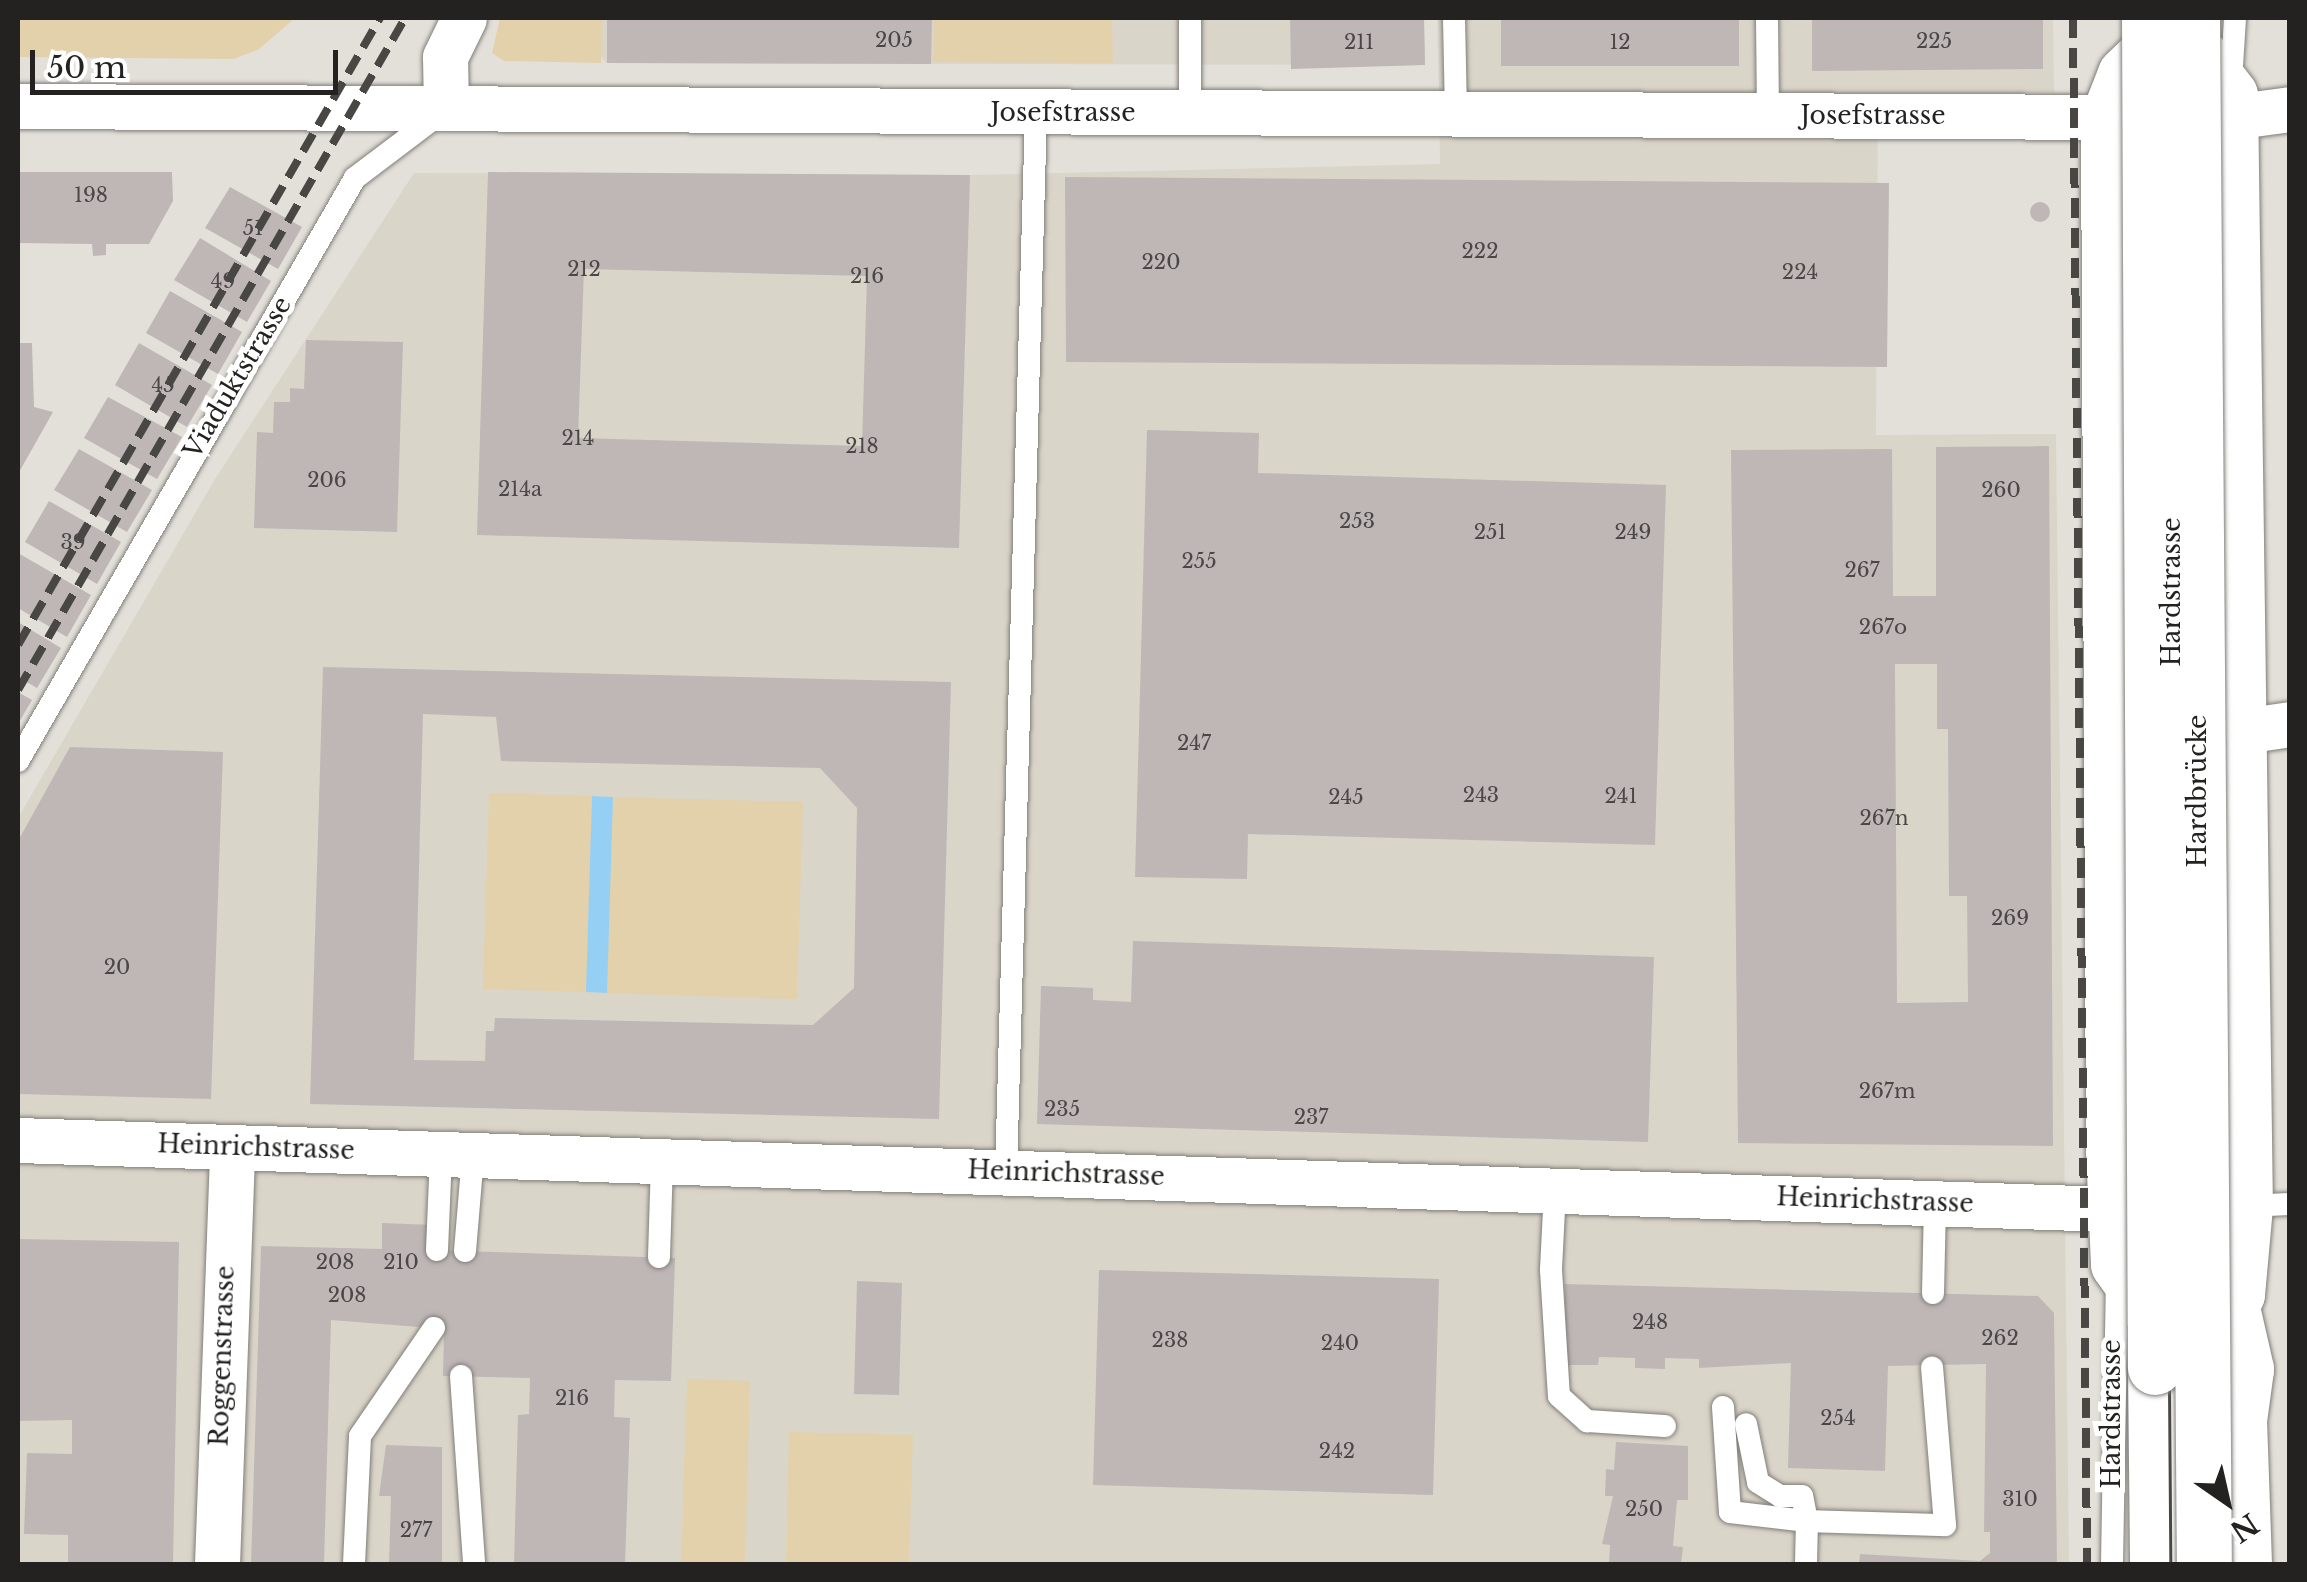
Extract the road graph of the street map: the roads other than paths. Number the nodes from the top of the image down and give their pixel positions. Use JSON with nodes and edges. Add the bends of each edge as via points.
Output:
{"nodes":[{"id":1,"x":464,"y":18,"type":"edge"},
{"id":2,"x":1190,"y":18,"type":"edge"},
{"id":3,"x":1454,"y":18,"type":"edge"},
{"id":4,"x":1767,"y":18,"type":"edge"},
{"id":5,"x":2235,"y":18,"type":"edge"},
{"id":6,"x":2160,"y":28,"type":"edge"},
{"id":7,"x":18,"y":106,"type":"edge"},
{"id":8,"x":2230,"y":106,"type":"junction"},
{"id":9,"x":446,"y":108,"type":"junction"},
{"id":10,"x":2290,"y":108,"type":"edge"},
{"id":11,"x":1190,"y":112,"type":"junction"},
{"id":12,"x":1036,"y":114,"type":"junction"},
{"id":13,"x":1456,"y":114,"type":"junction"},
{"id":14,"x":1768,"y":116,"type":"junction"},
{"id":15,"x":2108,"y":117,"type":"junction"},
{"id":16,"x":2290,"y":724,"type":"edge"},
{"id":17,"x":2236,"y":732,"type":"junction"},
{"id":18,"x":18,"y":761,"type":"edge"},
{"id":19,"x":18,"y":1140,"type":"edge"},
{"id":20,"x":232,"y":1147,"type":"junction"},
{"id":21,"x":457,"y":1154,"type":"junction"},
{"id":22,"x":662,"y":1161,"type":"junction"},
{"id":23,"x":1006,"y":1173,"type":"junction"},
{"id":24,"x":1555,"y":1190,"type":"junction"},
{"id":25,"x":1935,"y":1203,"type":"junction"},
{"id":26,"x":2268,"y":1205,"type":"edge"},
{"id":27,"x":2114,"y":1209,"type":"junction"},
{"id":28,"x":437,"y":1250,"type":"dead end"},
{"id":29,"x":465,"y":1252,"type":"dead end"},
{"id":30,"x":659,"y":1257,"type":"dead end"},
{"id":31,"x":2118,"y":1264,"type":"junction"},
{"id":32,"x":1933,"y":1293,"type":"dead end"},
{"id":33,"x":2230,"y":1300,"type":"junction"},
{"id":34,"x":2178,"y":1316,"type":"junction"},
{"id":35,"x":434,"y":1328,"type":"dead end"},
{"id":36,"x":1932,"y":1368,"type":"dead end"},
{"id":37,"x":461,"y":1376,"type":"dead end"},
{"id":38,"x":1723,"y":1407,"type":"dead end"},
{"id":39,"x":2239,"y":1420,"type":"junction"},
{"id":40,"x":1746,"y":1424,"type":"dead end"},
{"id":41,"x":1665,"y":1426,"type":"dead end"},
{"id":42,"x":1807,"y":1521,"type":"junction"},
{"id":43,"x":218,"y":1564,"type":"edge"},
{"id":44,"x":354,"y":1564,"type":"edge"},
{"id":45,"x":474,"y":1564,"type":"edge"},
{"id":46,"x":1806,"y":1564,"type":"edge"},
{"id":47,"x":2112,"y":1564,"type":"edge"},
{"id":48,"x":2156,"y":1564,"type":"edge"},
{"id":49,"x":2181,"y":1564,"type":"edge"},
{"id":50,"x":2204,"y":1564,"type":"edge"},
{"id":51,"x":2244,"y":1564,"type":"edge"}],
"edges":[{"from":1,"to":9,"type":"street","via":[[445,57]]},
{"from":2,"to":11,"type":"lane"},
{"from":3,"to":13,"type":"lane"},
{"from":4,"to":14,"type":"lane"},
{"from":5,"to":8,"type":"lane"},
{"from":6,"to":8,"type":"main road","via":[[2198,52]]},
{"from":6,"to":15,"type":"main road","name":"Hardstrasse","via":[[2112,93]]},
{"from":6,"to":34,"type":"lane","name":"Hardstrasse"},
{"from":6,"to":48,"type":"main road","name":"Hardbrücke","bridge":true},
{"from":6,"to":50,"type":"main road","name":"Hardbrücke","bridge":true},
{"from":7,"to":9,"type":"street","name":"Josefstrasse"},
{"from":8,"to":10,"type":"street"},
{"from":8,"to":17,"type":"main road"},
{"from":9,"to":12,"type":"street","name":"Josefstrasse"},
{"from":9,"to":18,"type":"lane","name":"Viaduktstrasse","via":[[355,178]]},
{"from":11,"to":12,"type":"street","name":"Josefstrasse"},
{"from":11,"to":13,"type":"street","name":"Josefstrasse"},
{"from":12,"to":23,"type":"lane"},
{"from":13,"to":14,"type":"street","name":"Josefstrasse"},
{"from":14,"to":15,"type":"street","name":"Josefstrasse"},
{"from":15,"to":27,"type":"main road","name":"Hardstrasse"},
{"from":16,"to":17,"type":"street"},
{"from":17,"to":26,"type":"main road"},
{"from":19,"to":20,"type":"street","name":"Heinrichstrasse"},
{"from":20,"to":21,"type":"street","name":"Heinrichstrasse"},
{"from":20,"to":43,"type":"street","name":"Roggenstrasse"},
{"from":21,"to":22,"type":"street","name":"Heinrichstrasse"},
{"from":21,"to":28,"type":"lane"},
{"from":21,"to":29,"type":"lane"},
{"from":22,"to":23,"type":"street","name":"Heinrichstrasse"},
{"from":22,"to":30,"type":"lane"},
{"from":23,"to":24,"type":"street","name":"Heinrichstrasse"},
{"from":24,"to":25,"type":"street","name":"Heinrichstrasse"},
{"from":24,"to":41,"type":"lane","via":[[1551,1270],[1559,1396],[1588,1421]]},
{"from":25,"to":27,"type":"street","name":"Heinrichstrasse"},
{"from":25,"to":32,"type":"lane"},
{"from":26,"to":33,"type":"main road"},
{"from":27,"to":31,"type":"main road","name":"Hardstrasse"},
{"from":31,"to":34,"type":"main road","name":"Hardstrasse","via":[[2150,1309]]},
{"from":31,"to":47,"type":"lane","name":"Hardstrasse"},
{"from":33,"to":34,"type":"main road","via":[[2212,1312]]},
{"from":33,"to":39,"type":"main road","name":"Hardstrasse","via":[[2246,1370]]},
{"from":34,"to":39,"type":"main road","name":"Hardstrasse"},
{"from":34,"to":49,"type":"lane","name":"Hardstrasse"},
{"from":35,"to":44,"type":"lane","via":[[360,1436]]},
{"from":36,"to":42,"type":"lane","via":[[1945,1525]]},
{"from":37,"to":45,"type":"lane"},
{"from":38,"to":42,"type":"lane","via":[[1730,1512]]},
{"from":39,"to":51,"type":"main road","name":"Hardstrasse"},
{"from":40,"to":42,"type":"lane","via":[[1758,1482],[1780,1496],[1802,1496]]},
{"from":42,"to":46,"type":"lane"}]}
